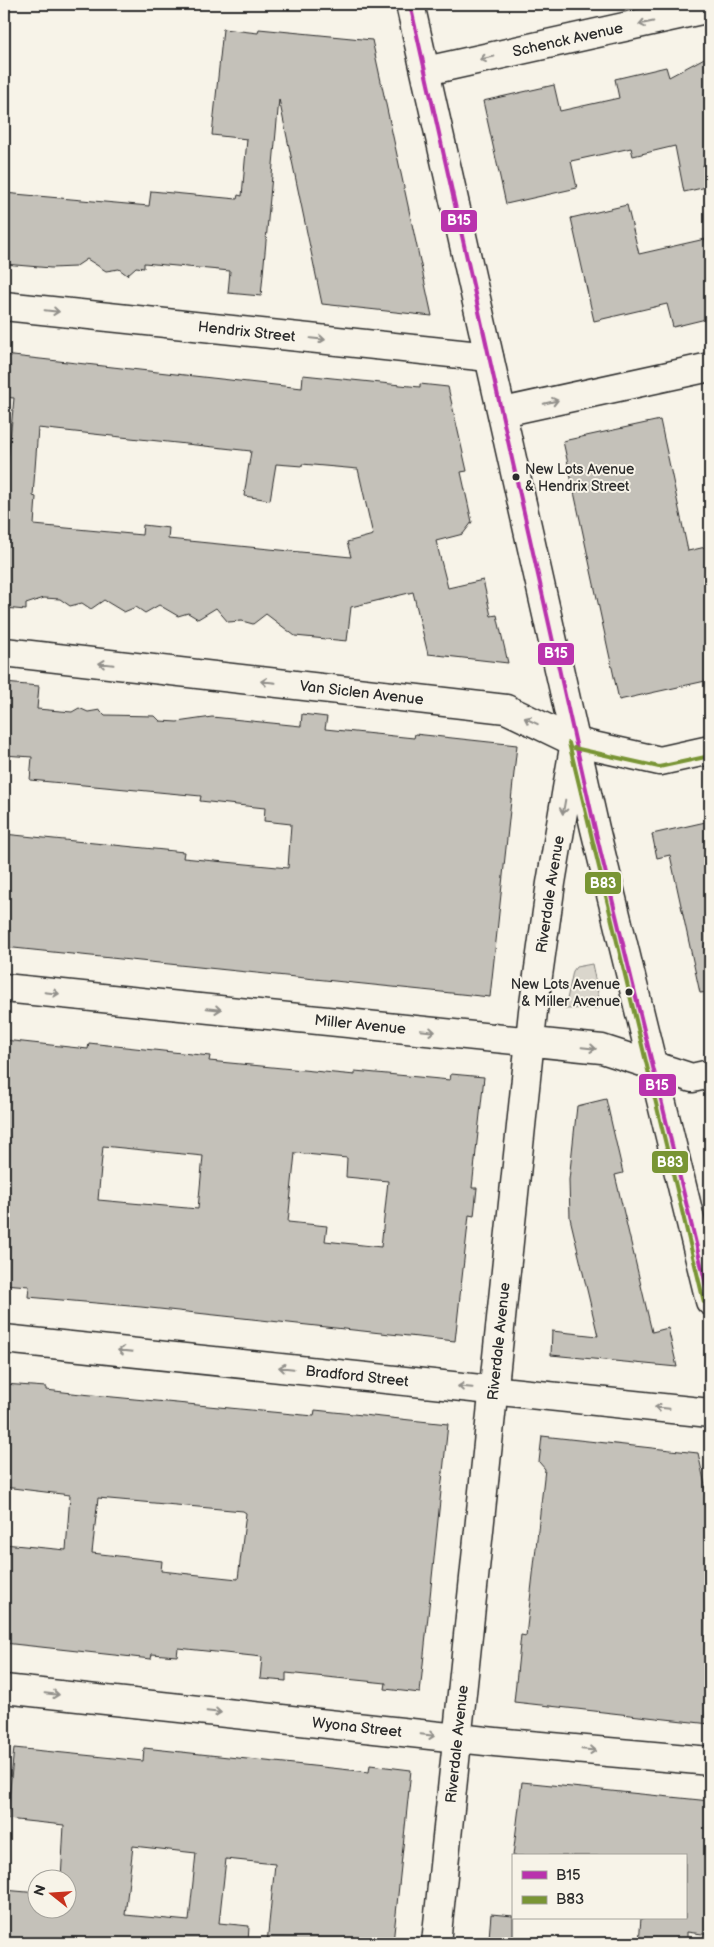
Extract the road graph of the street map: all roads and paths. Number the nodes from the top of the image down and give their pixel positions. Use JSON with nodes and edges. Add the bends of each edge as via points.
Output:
{"nodes":[{"id":1,"x":410,"y":4,"type":"edge"},
{"id":2,"x":710,"y":8,"type":"edge"},
{"id":3,"x":426,"y":71,"type":"junction"},
{"id":4,"x":4,"y":306,"type":"edge"},
{"id":5,"x":489,"y":357,"type":"junction"},
{"id":6,"x":710,"y":367,"type":"edge"},
{"id":7,"x":503,"y":412,"type":"junction"},
{"id":8,"x":4,"y":652,"type":"edge"},
{"id":9,"x":575,"y":742,"type":"junction"},
{"id":10,"x":710,"y":750,"type":"edge"},
{"id":11,"x":4,"y":988,"type":"edge"},
{"id":12,"x":530,"y":1042,"type":"junction"},
{"id":13,"x":654,"y":1066,"type":"junction"},
{"id":14,"x":710,"y":1074,"type":"edge"},
{"id":15,"x":710,"y":1301,"type":"edge"},
{"id":16,"x":4,"y":1339,"type":"edge"},
{"id":17,"x":493,"y":1390,"type":"junction"},
{"id":18,"x":710,"y":1413,"type":"edge"},
{"id":19,"x":4,"y":1689,"type":"edge"},
{"id":20,"x":458,"y":1738,"type":"junction"},
{"id":21,"x":710,"y":1761,"type":"edge"},
{"id":22,"x":436,"y":1943,"type":"edge"}],
"edges":[{"from":1,"to":3,"type":"street"},
{"from":2,"to":3,"type":"street","name":"Schenck Avenue","one_way":true},
{"from":3,"to":5,"type":"street"},
{"from":4,"to":5,"type":"street","name":"Hendrix Street","one_way":true},
{"from":5,"to":7,"type":"street"},
{"from":7,"to":6,"type":"street","one_way":true},
{"from":7,"to":9,"type":"street"},
{"from":9,"to":8,"type":"street","name":"Van Siclen Avenue","one_way":true,"via":[[506,709]]},
{"from":9,"to":10,"type":"street","name":"Van Siclen Avenue","via":[[660,761]]},
{"from":9,"to":12,"type":"street","name":"Riverdale Avenue","one_way":true},
{"from":9,"to":13,"type":"street"},
{"from":11,"to":12,"type":"street","name":"Miller Avenue","one_way":true},
{"from":12,"to":13,"type":"street","name":"Miller Avenue","one_way":true,"via":[[602,1049]]},
{"from":12,"to":17,"type":"street","name":"Riverdale Avenue"},
{"from":13,"to":14,"type":"street","name":"Miller Avenue","via":[[692,1078]]},
{"from":13,"to":15,"type":"street"},
{"from":17,"to":16,"type":"street","name":"Bradford Street","one_way":true},
{"from":18,"to":17,"type":"street","name":"Bradford Street","one_way":true},
{"from":17,"to":20,"type":"street","name":"Riverdale Avenue"},
{"from":19,"to":20,"type":"street","name":"Wyona Street","one_way":true},
{"from":20,"to":21,"type":"street","name":"Wyona Street","one_way":true},
{"from":20,"to":22,"type":"street","name":"Riverdale Avenue"}]}
